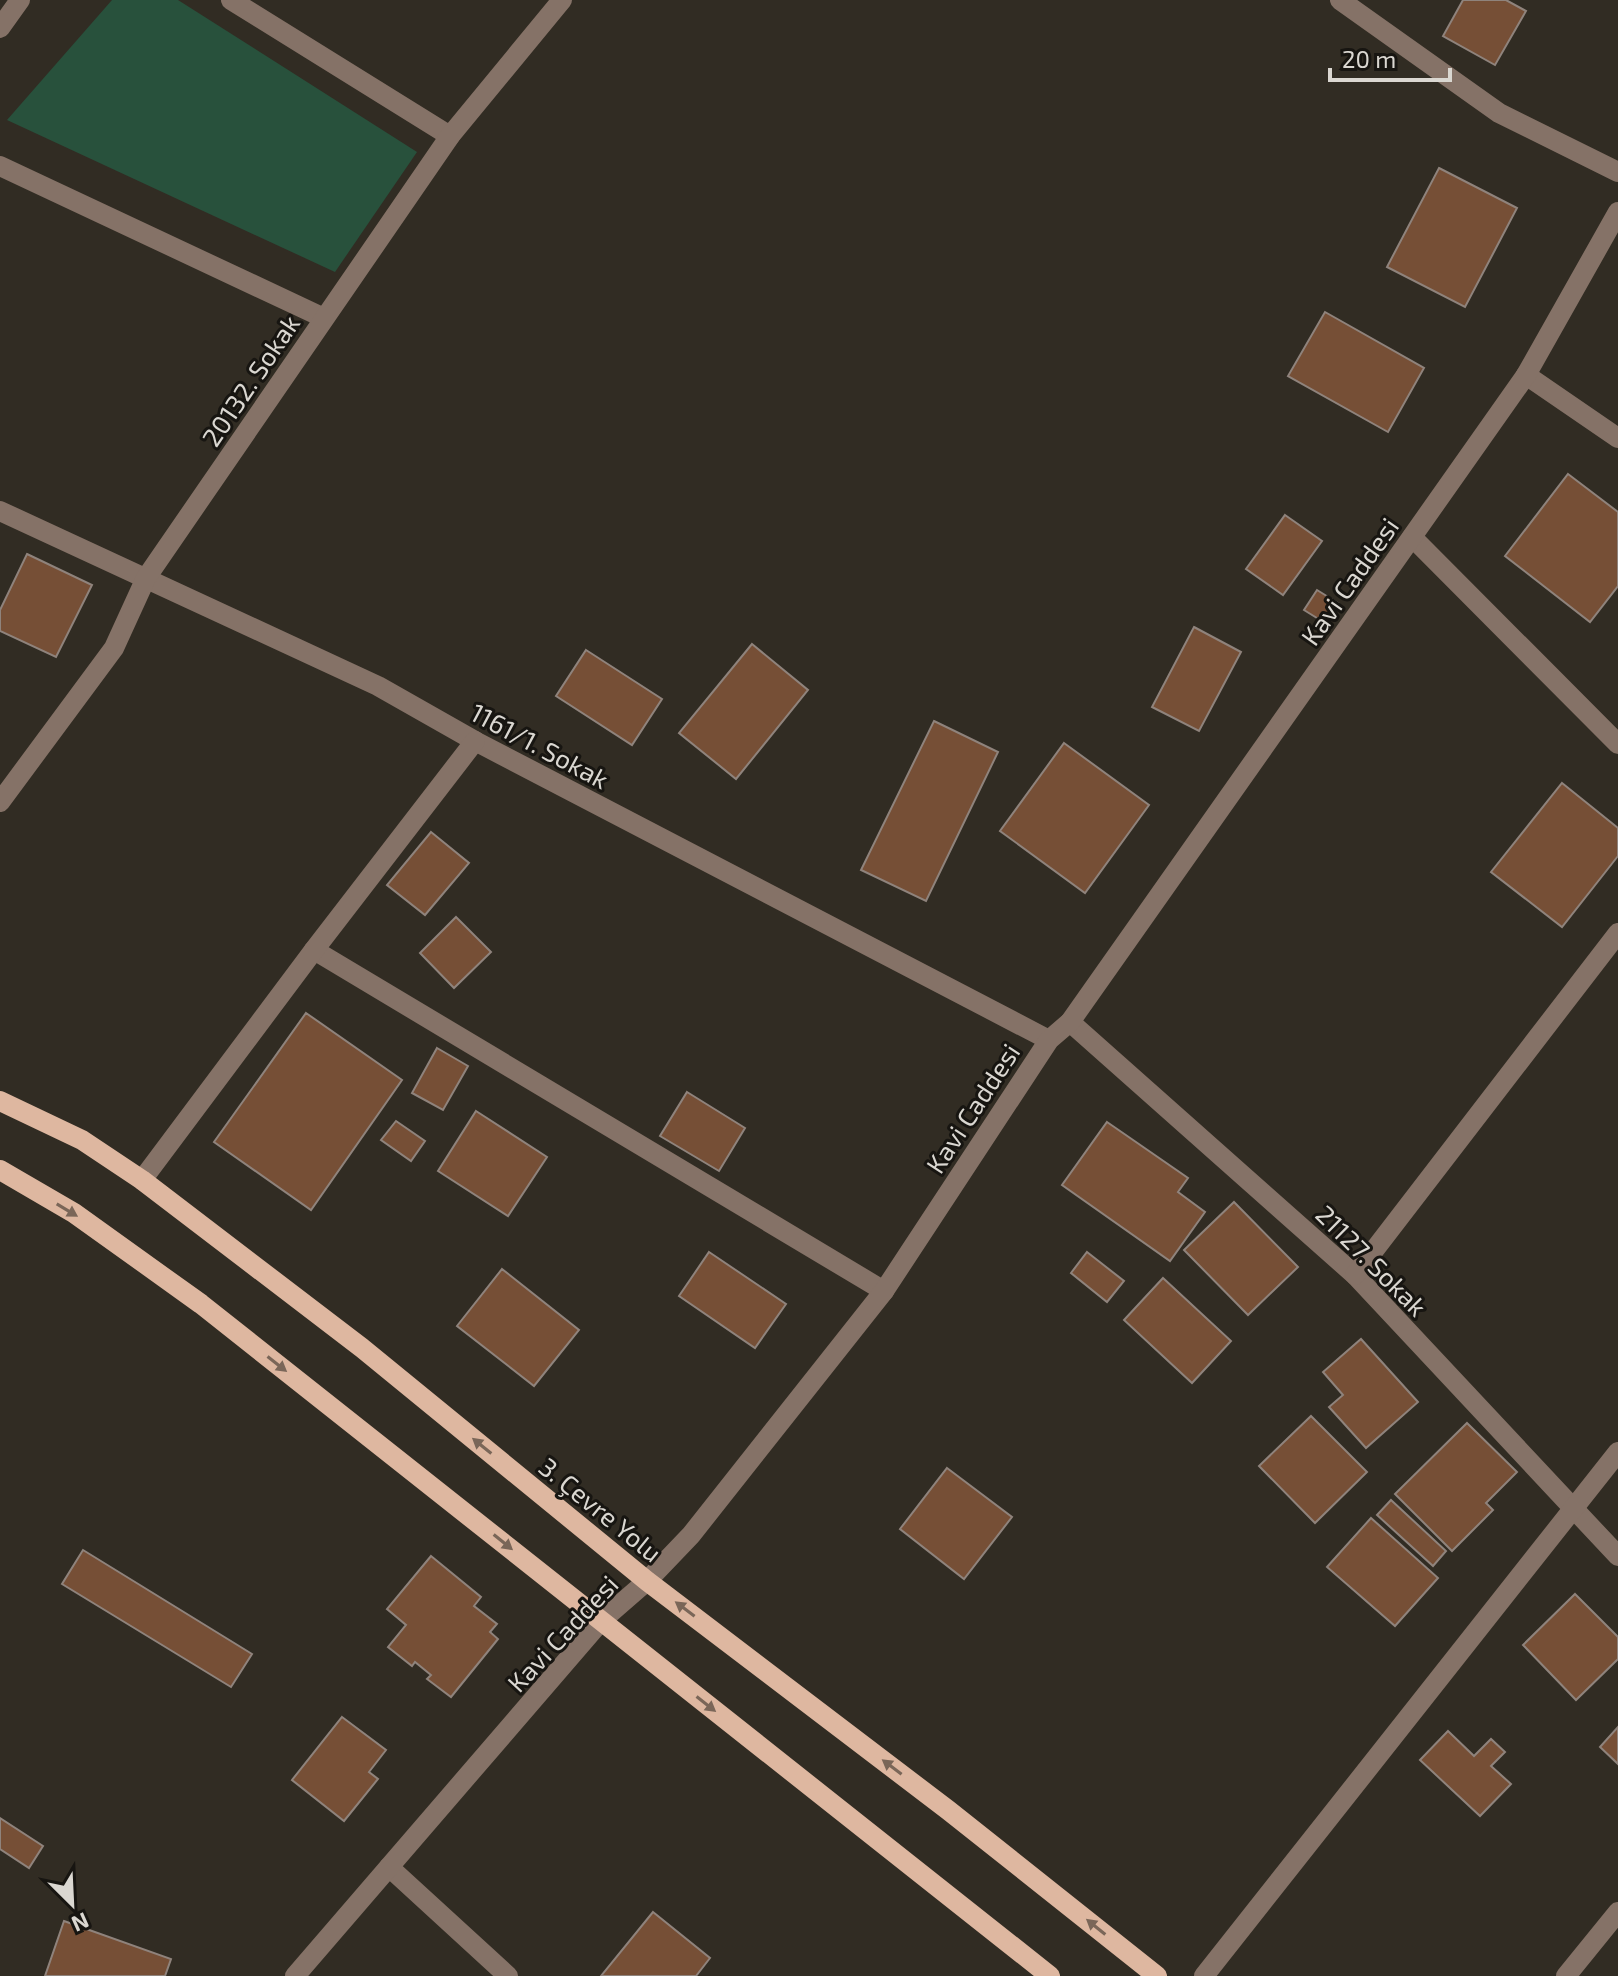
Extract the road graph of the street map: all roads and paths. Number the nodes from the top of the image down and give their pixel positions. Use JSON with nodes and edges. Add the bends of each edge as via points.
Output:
{"nodes":[{"id":1,"x":20,"y":0,"type":"edge"},
{"id":2,"x":231,"y":0,"type":"edge"},
{"id":3,"x":562,"y":0,"type":"edge"},
{"id":4,"x":1340,"y":0,"type":"edge"},
{"id":5,"x":0,"y":28,"type":"edge"},
{"id":6,"x":450,"y":136,"type":"junction"},
{"id":7,"x":0,"y":166,"type":"edge"},
{"id":8,"x":1618,"y":172,"type":"edge"},
{"id":9,"x":1618,"y":212,"type":"edge"},
{"id":10,"x":324,"y":318,"type":"junction"},
{"id":11,"x":1526,"y":375,"type":"junction"},
{"id":12,"x":1618,"y":438,"type":"edge"},
{"id":13,"x":0,"y":511,"type":"edge"},
{"id":14,"x":1412,"y":537,"type":"junction"},
{"id":15,"x":146,"y":578,"type":"junction"},
{"id":16,"x":475,"y":741,"type":"junction"},
{"id":17,"x":1618,"y":744,"type":"edge"},
{"id":18,"x":0,"y":802,"type":"edge"},
{"id":19,"x":1618,"y":933,"type":"edge"},
{"id":20,"x":314,"y":950,"type":"junction"},
{"id":21,"x":1070,"y":1022,"type":"junction"},
{"id":22,"x":1049,"y":1040,"type":"junction"},
{"id":23,"x":0,"y":1101,"type":"edge"},
{"id":24,"x":0,"y":1170,"type":"edge"},
{"id":25,"x":142,"y":1180,"type":"junction"},
{"id":26,"x":1355,"y":1275,"type":"junction"},
{"id":27,"x":884,"y":1291,"type":"junction"},
{"id":28,"x":1618,"y":1452,"type":"edge"},
{"id":29,"x":1572,"y":1508,"type":"junction"},
{"id":30,"x":1618,"y":1556,"type":"edge"},
{"id":31,"x":647,"y":1581,"type":"junction"},
{"id":32,"x":601,"y":1621,"type":"junction"},
{"id":33,"x":389,"y":1867,"type":"junction"},
{"id":34,"x":1618,"y":1912,"type":"edge"},
{"id":35,"x":295,"y":1976,"type":"edge"},
{"id":36,"x":508,"y":1976,"type":"edge"},
{"id":37,"x":1050,"y":1976,"type":"edge"},
{"id":38,"x":1157,"y":1976,"type":"edge"},
{"id":39,"x":1204,"y":1976,"type":"edge"},
{"id":40,"x":1566,"y":1976,"type":"edge"}],
"edges":[{"from":1,"to":5,"type":"street"},
{"from":2,"to":6,"type":"street"},
{"from":3,"to":6,"type":"street","name":"20132. Sokak"},
{"from":4,"to":8,"type":"street","via":[[1499,113]]},
{"from":6,"to":10,"type":"street","name":"20132. Sokak"},
{"from":7,"to":10,"type":"street"},
{"from":9,"to":11,"type":"street","name":"Kavi Caddesi"},
{"from":10,"to":15,"type":"street","name":"20132. Sokak"},
{"from":11,"to":12,"type":"street"},
{"from":11,"to":14,"type":"street","name":"Kavi Caddesi"},
{"from":13,"to":15,"type":"street","name":"1161/1. Sokak"},
{"from":14,"to":17,"type":"street"},
{"from":14,"to":21,"type":"street","name":"Kavi Caddesi"},
{"from":15,"to":16,"type":"street","name":"1161/1. Sokak","via":[[378,686]]},
{"from":15,"to":18,"type":"street","name":"20132. Sokak","via":[[114,648]]},
{"from":16,"to":20,"type":"street"},
{"from":16,"to":22,"type":"street","name":"1161/1. Sokak"},
{"from":19,"to":26,"type":"street"},
{"from":20,"to":25,"type":"street"},
{"from":20,"to":27,"type":"street"},
{"from":21,"to":22,"type":"street","name":"Kavi Caddesi"},
{"from":21,"to":26,"type":"street","name":"21127. Sokak"},
{"from":22,"to":27,"type":"street","name":"Kavi Caddesi"},
{"from":23,"to":25,"type":"main road","name":"3. Çevre Yolu","via":[[82,1140]]},
{"from":24,"to":32,"type":"main road","one_way":true,"via":[[74,1213],[201,1304]]},
{"from":31,"to":25,"type":"main road","name":"3. Çevre Yolu","one_way":true,"via":[[362,1348]]},
{"from":26,"to":29,"type":"street","name":"21127. Sokak"},
{"from":27,"to":31,"type":"street","name":"Kavi Caddesi","via":[[691,1535]]},
{"from":28,"to":29,"type":"street"},
{"from":29,"to":30,"type":"street","name":"21127. Sokak"},
{"from":29,"to":39,"type":"street"},
{"from":31,"to":32,"type":"street","name":"Kavi Caddesi"},
{"from":38,"to":31,"type":"main road","name":"3. Çevre Yolu","one_way":true},
{"from":32,"to":33,"type":"street","name":"Kavi Caddesi"},
{"from":32,"to":37,"type":"main road","one_way":true},
{"from":33,"to":35,"type":"street","name":"Kavi Caddesi"},
{"from":33,"to":36,"type":"street"},
{"from":34,"to":40,"type":"street"}]}
